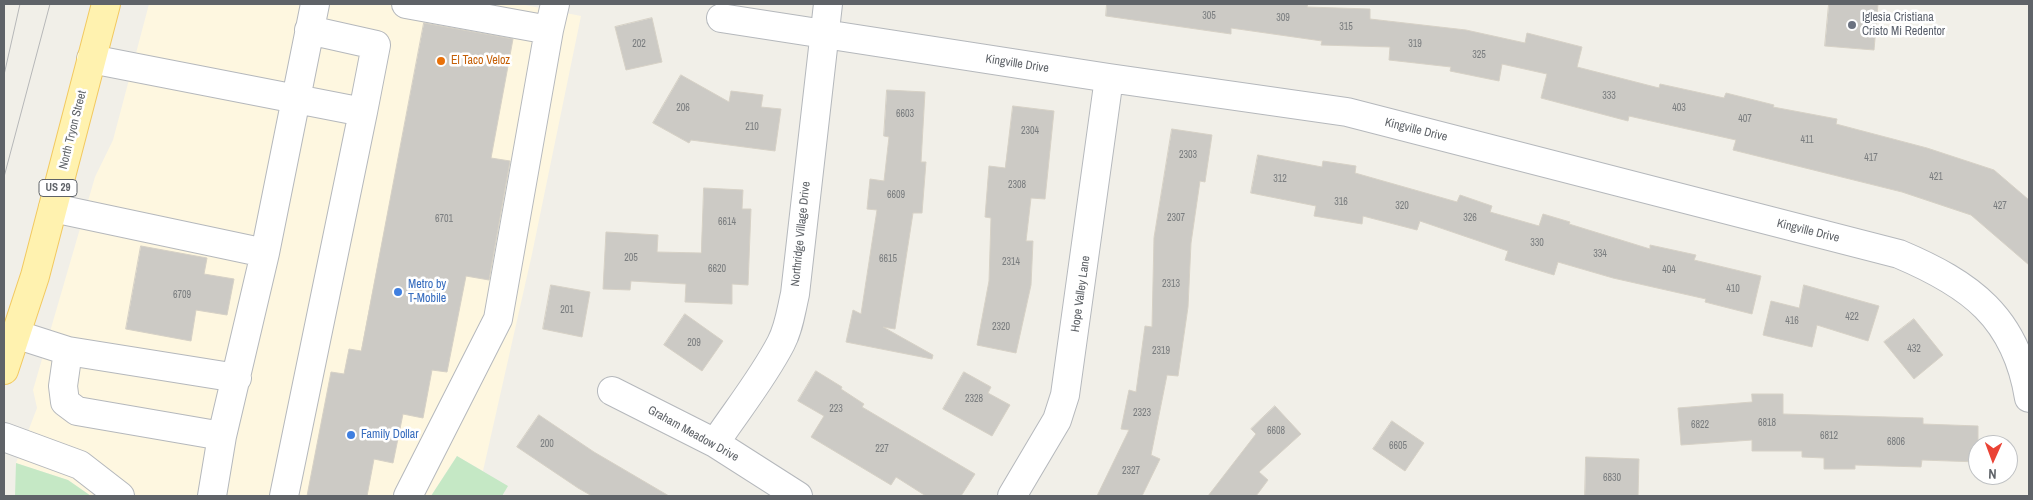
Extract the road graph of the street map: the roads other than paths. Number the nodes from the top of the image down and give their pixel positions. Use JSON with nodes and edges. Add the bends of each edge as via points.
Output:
{"nodes":[{"id":1,"x":106,"y":4,"type":"edge"},
{"id":2,"x":315,"y":4,"type":"edge"},
{"id":3,"x":406,"y":4,"type":"edge"},
{"id":4,"x":555,"y":4,"type":"edge"},
{"id":5,"x":828,"y":4,"type":"edge"},
{"id":6,"x":721,"y":18,"type":"dead end"},
{"id":7,"x":308,"y":30,"type":"junction"},
{"id":8,"x":549,"y":30,"type":"junction"},
{"id":9,"x":823,"y":35,"type":"junction"},
{"id":10,"x":91,"y":59,"type":"junction"},
{"id":11,"x":1109,"y":78,"type":"junction"},
{"id":12,"x":296,"y":99,"type":"junction"},
{"id":13,"x":363,"y":112,"type":"junction"},
{"id":14,"x":53,"y":208,"type":"junction"},
{"id":15,"x":265,"y":253,"type":"junction"},
{"id":16,"x":16,"y":334,"type":"junction"},
{"id":17,"x":68,"y":351,"type":"junction"},
{"id":18,"x":4,"y":370,"type":"edge"},
{"id":19,"x":237,"y":378,"type":"junction"},
{"id":20,"x":612,"y":391,"type":"dead end"},
{"id":21,"x":2029,"y":398,"type":"edge"},
{"id":22,"x":222,"y":436,"type":"junction"},
{"id":23,"x":4,"y":437,"type":"edge"},
{"id":24,"x":715,"y":443,"type":"junction"},
{"id":25,"x":120,"y":496,"type":"edge"},
{"id":26,"x":212,"y":496,"type":"edge"},
{"id":27,"x":284,"y":496,"type":"edge"},
{"id":28,"x":408,"y":496,"type":"edge"},
{"id":29,"x":798,"y":496,"type":"edge"},
{"id":30,"x":1012,"y":496,"type":"edge"}],
"edges":[{"from":1,"to":10,"type":"main road","name":"North Tryon Street","number":"US 29"},
{"from":2,"to":7,"type":"street"},
{"from":3,"to":8,"type":"street"},
{"from":4,"to":8,"type":"street"},
{"from":5,"to":9,"type":"street","name":"Northridge Village Drive"},
{"from":6,"to":9,"type":"street","name":"Kingville Drive"},
{"from":7,"to":12,"type":"street"},
{"from":7,"to":13,"type":"street","via":[[376,45]]},
{"from":8,"to":28,"type":"street","via":[[498,320]]},
{"from":9,"to":11,"type":"street","name":"Kingville Drive"},
{"from":9,"to":24,"type":"street","name":"Northridge Village Drive","via":[[796,285],[789,320],[782,342]]},
{"from":10,"to":12,"type":"street"},
{"from":10,"to":14,"type":"main road","name":"North Tryon Street","number":"US 29"},
{"from":11,"to":21,"type":"street","name":"Kingville Drive","via":[[1346,112],[1899,254],[1961,284],[1982,302],[2013,345],[2025,375]]},
{"from":11,"to":30,"type":"street","name":"Hope Valley Lane","via":[[1065,395],[1057,420]]},
{"from":12,"to":13,"type":"street"},
{"from":12,"to":15,"type":"street"},
{"from":13,"to":27,"type":"street"},
{"from":14,"to":15,"type":"street"},
{"from":14,"to":16,"type":"main road","name":"North Tryon Street","number":"US 29"},
{"from":15,"to":19,"type":"street"},
{"from":16,"to":17,"type":"street"},
{"from":16,"to":18,"type":"main road","name":"North Tryon Street","number":"US 29"},
{"from":17,"to":19,"type":"street"},
{"from":17,"to":22,"type":"street","via":[[63,386],[65,402],[77,411]]},
{"from":19,"to":22,"type":"street"},
{"from":20,"to":24,"type":"street","name":"Graham Meadow Drive"},
{"from":22,"to":26,"type":"street"},
{"from":23,"to":25,"type":"street","via":[[80,465]]},
{"from":24,"to":29,"type":"street","name":"Graham Meadow Drive"}]}
